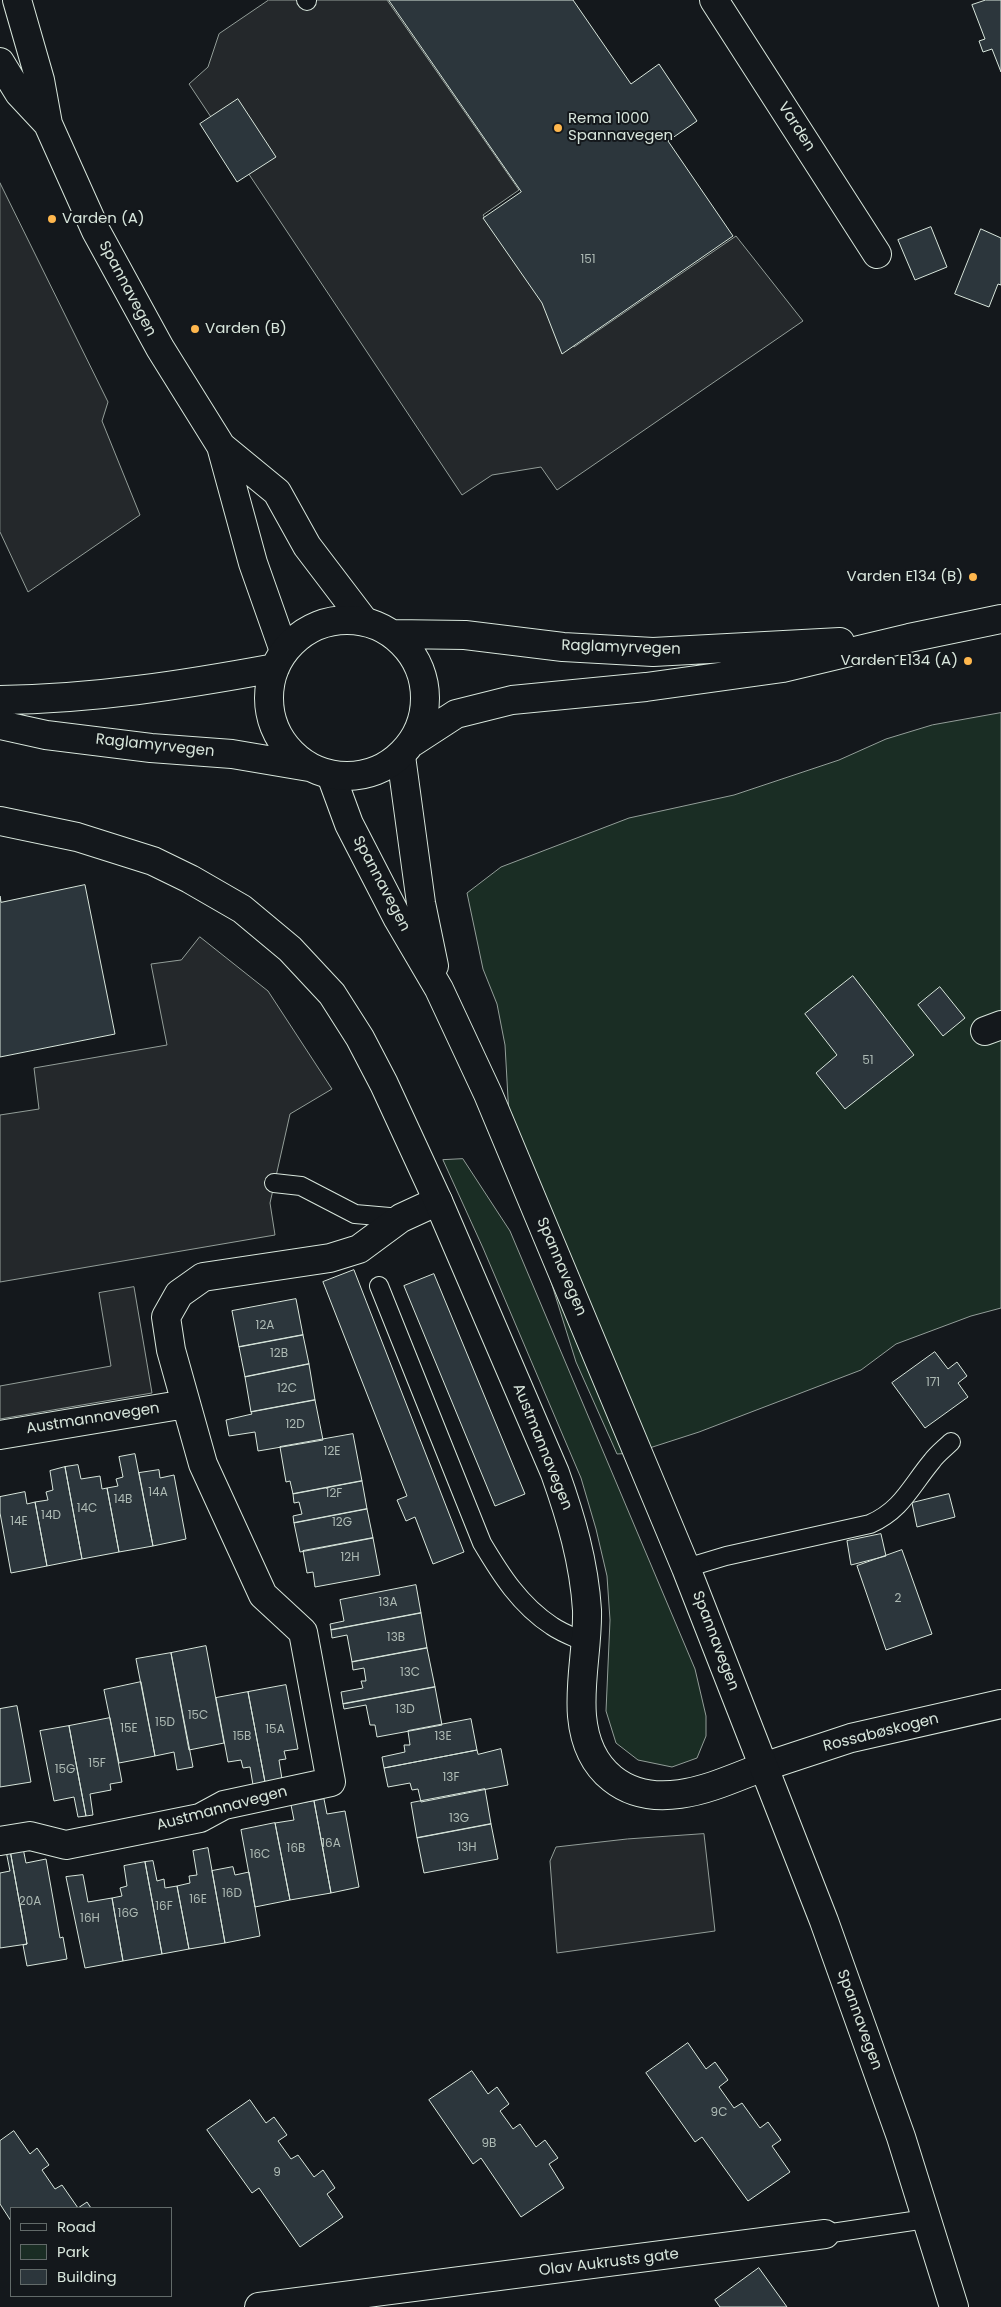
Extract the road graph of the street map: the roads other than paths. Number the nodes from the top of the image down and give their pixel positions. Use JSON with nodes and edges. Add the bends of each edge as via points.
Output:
{"nodes":[{"id":1,"x":17,"y":0,"type":"edge"},
{"id":2,"x":714,"y":0,"type":"edge"},
{"id":3,"x":0,"y":62,"type":"edge"},
{"id":4,"x":48,"y":124,"type":"junction"},
{"id":5,"x":877,"y":254,"type":"dead end"},
{"id":6,"x":221,"y":446,"type":"junction"},
{"id":7,"x":1001,"y":619,"type":"edge"},
{"id":8,"x":364,"y":621,"type":"junction"},
{"id":9,"x":393,"y":634,"type":"junction"},
{"id":10,"x":909,"y":638,"type":"junction"},
{"id":11,"x":279,"y":659,"type":"junction"},
{"id":12,"x":0,"y":700,"type":"edge"},
{"id":13,"x":0,"y":725,"type":"edge"},
{"id":14,"x":407,"y":749,"type":"junction"},
{"id":15,"x":320,"y":771,"type":"junction"},
{"id":16,"x":0,"y":821,"type":"edge"},
{"id":17,"x":440,"y":989,"type":"junction"},
{"id":18,"x":274,"y":1183,"type":"dead end"},
{"id":19,"x":438,"y":1201,"type":"junction"},
{"id":20,"x":402,"y":1218,"type":"junction"},
{"id":21,"x":379,"y":1286,"type":"dead end"},
{"id":22,"x":186,"y":1404,"type":"junction"},
{"id":23,"x":0,"y":1435,"type":"edge"},
{"id":24,"x":951,"y":1442,"type":"dead end"},
{"id":25,"x":686,"y":1568,"type":"junction"},
{"id":26,"x":587,"y":1643,"type":"junction"},
{"id":27,"x":1001,"y":1704,"type":"edge"},
{"id":28,"x":763,"y":1767,"type":"junction"},
{"id":29,"x":0,"y":1841,"type":"edge"},
{"id":30,"x":926,"y":2219,"type":"junction"},
{"id":31,"x":825,"y":2234,"type":"joint"},
{"id":32,"x":293,"y":2305,"type":"edge"},
{"id":33,"x":259,"y":2307,"type":"edge"},
{"id":34,"x":954,"y":2307,"type":"edge"}],
"edges":[{"from":1,"to":4,"type":"main road","name":"Spannavegen","via":[[40,80]]},
{"from":2,"to":5,"type":"main road","name":"Varden"},
{"from":3,"to":4,"type":"main road","name":"Spannavegen","via":[[19,93]]},
{"from":4,"to":6,"type":"main road","name":"Spannavegen","via":[[96,231],[160,348]]},
{"from":6,"to":8,"type":"main road","name":"Spannavegen","via":[[276,492],[307,546]]},
{"from":6,"to":11,"type":"main road","name":"Spannavegen"},
{"from":7,"to":10,"type":"main road","name":"Raglamyrvegen"},
{"from":8,"to":9,"type":"main road"},
{"from":8,"to":11,"type":"main road","via":[[320,624],[300,635]]},
{"from":9,"to":10,"type":"main road","name":"Raglamyrvegen","via":[[465,636],[563,647],[653,652]]},
{"from":9,"to":14,"type":"main road","via":[[411,651],[422,672],[426,696],[423,720]]},
{"from":10,"to":14,"type":"main road","name":"Raglamyrvegen","via":[[783,668],[646,687],[512,700],[456,714]]},
{"from":11,"to":12,"type":"main road","via":[[139,692]]},
{"from":11,"to":15,"type":"main road","via":[[269,690],[278,734],[291,753]]},
{"from":13,"to":15,"type":"main road","name":"Raglamyrvegen","via":[[151,748],[232,754]]},
{"from":14,"to":15,"type":"main road","via":[[381,770],[356,776]]},
{"from":14,"to":17,"type":"main road","name":"Spannavegen","via":[[421,903]]},
{"from":15,"to":17,"type":"main road","name":"Spannavegen","via":[[398,919]]},
{"from":16,"to":19,"type":"main road","name":"Austmannavegen","via":[[77,837],[153,861],[242,910],[290,949],[332,994],[360,1038]]},
{"from":17,"to":25,"type":"main road","name":"Spannavegen","via":[[488,1094]]},
{"from":18,"to":20,"type":"lane","via":[[301,1186],[355,1214]]},
{"from":19,"to":20,"type":"main road","name":"Austmannavegen"},
{"from":19,"to":26,"type":"main road","name":"Austmannavegen","via":[[555,1473],[569,1514],[584,1583]]},
{"from":20,"to":22,"type":"main road","name":"Austmannavegen","via":[[359,1249],[330,1258],[203,1277],[179,1294],[166,1317],[171,1350]]},
{"from":21,"to":26,"type":"lane","via":[[482,1543],[500,1576],[524,1603],[552,1626]]},
{"from":22,"to":23,"type":"main road","name":"Austmannavegen"},
{"from":22,"to":29,"type":"main road","name":"Austmannavegen","via":[[203,1464],[263,1595],[304,1632],[331,1782],[224,1805],[200,1818],[66,1845],[30,1836]]},
{"from":24,"to":25,"type":"lane","via":[[932,1460],[899,1505],[884,1518]]},
{"from":25,"to":28,"type":"main road","name":"Spannavegen"},
{"from":26,"to":28,"type":"main road","name":"Austmannavegen","via":[[582,1716],[593,1759],[610,1778],[628,1790],[652,1795],[679,1794],[704,1789]]},
{"from":27,"to":28,"type":"main road","name":"Rossabøskogen","via":[[851,1738]]},
{"from":28,"to":30,"type":"main road","name":"Spannavegen","via":[[830,1940],[901,2137]]},
{"from":30,"to":31,"type":"lane","name":"Olav Aukrusts gate"},
{"from":30,"to":34,"type":"main road","name":"Spannavegen"},
{"from":31,"to":32,"type":"main road","name":"Olav Aukrusts gate"},
{"from":32,"to":33,"type":"main road","name":"Olav Aukrusts gate"}]}
